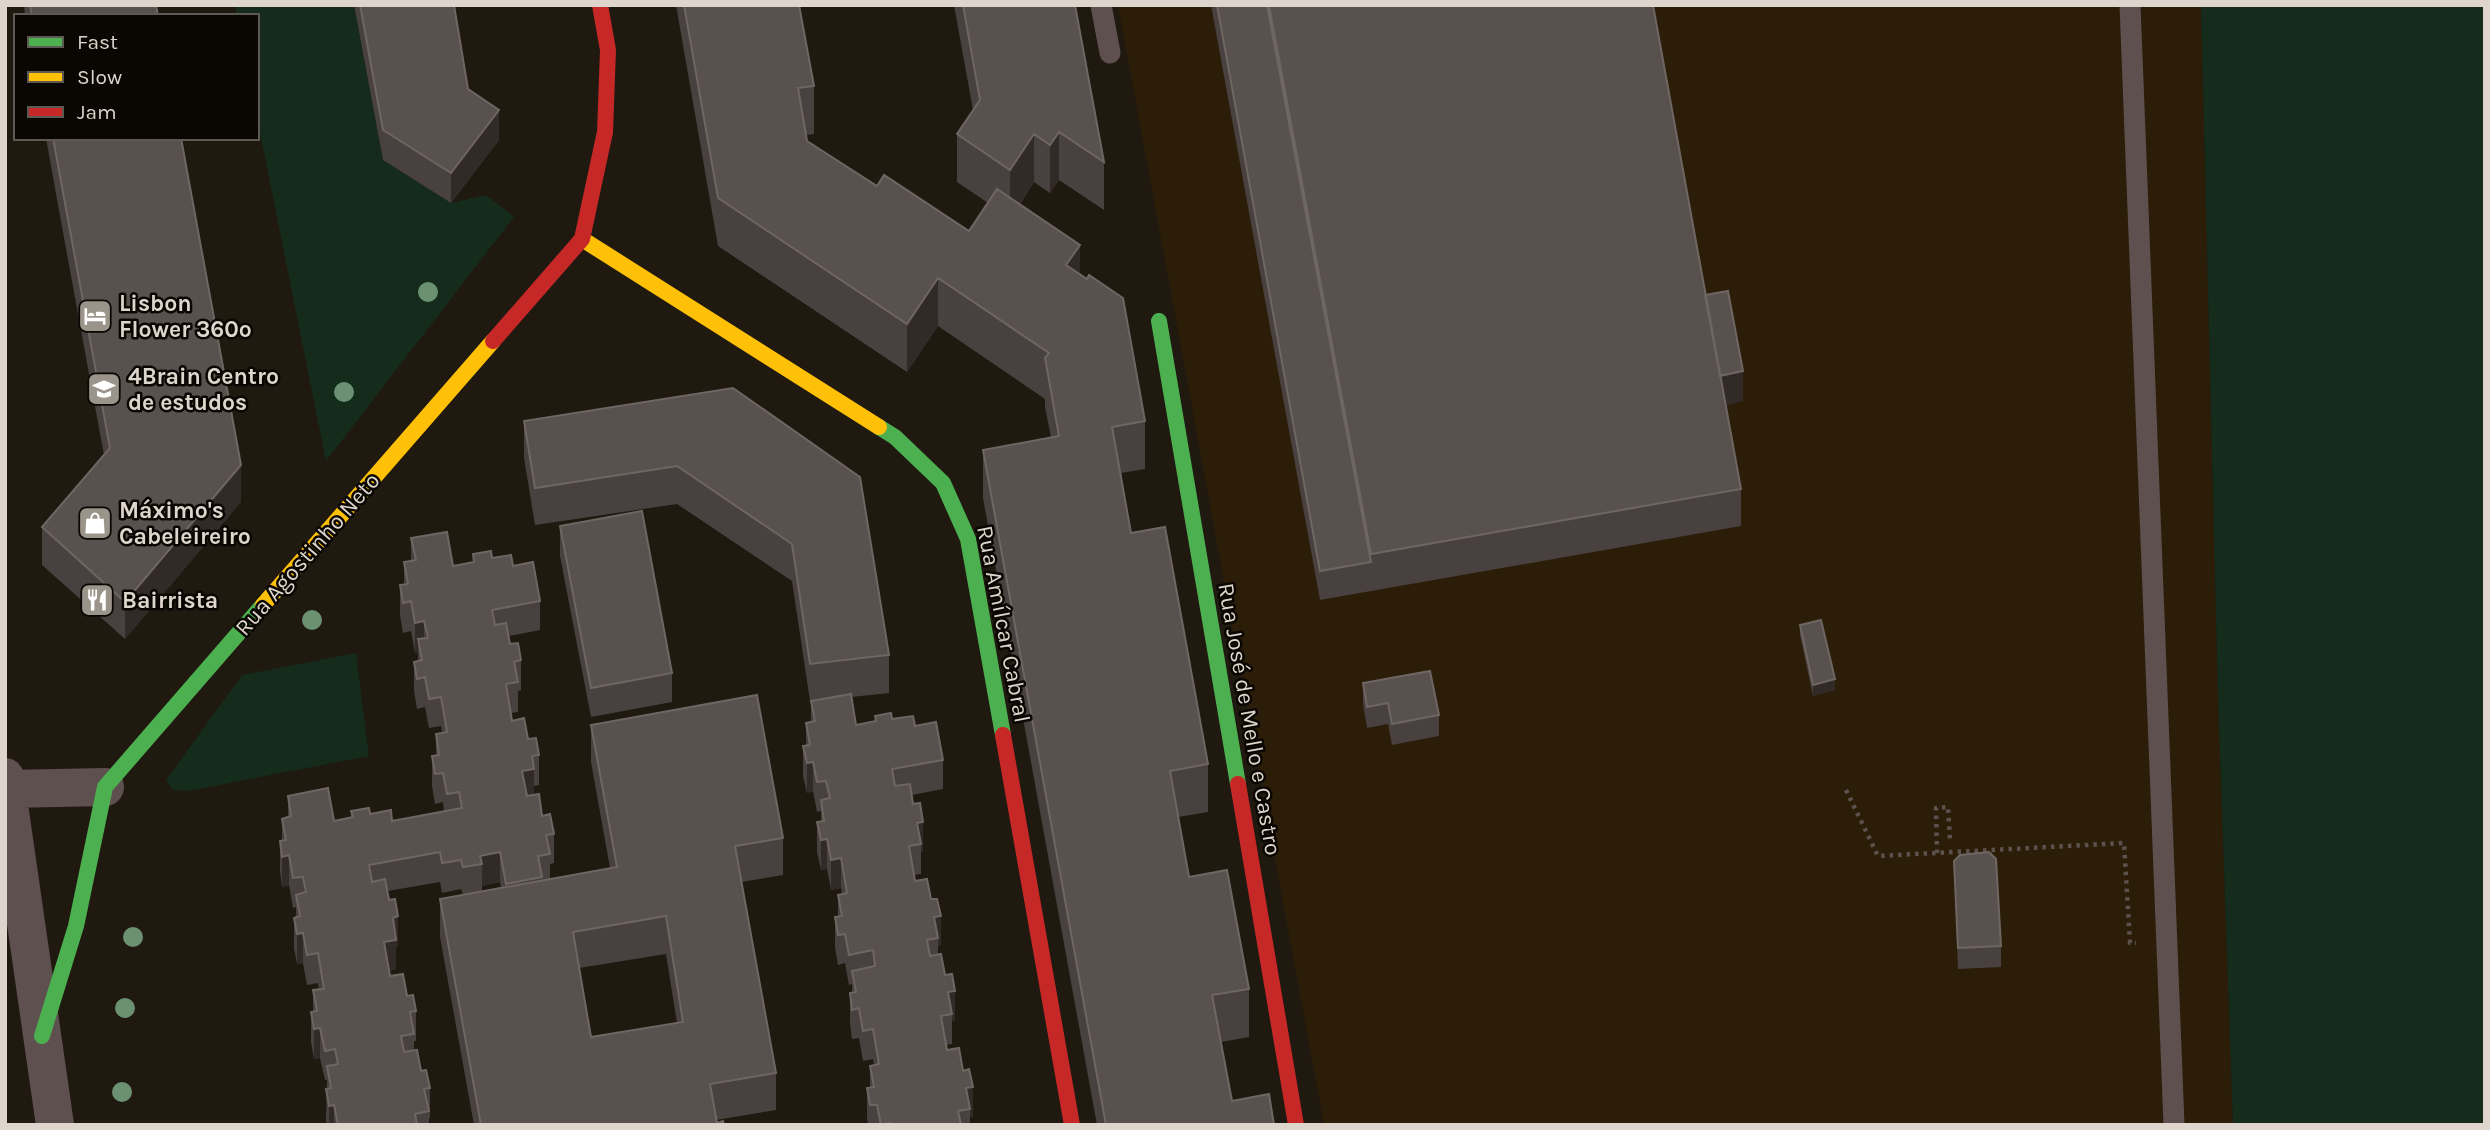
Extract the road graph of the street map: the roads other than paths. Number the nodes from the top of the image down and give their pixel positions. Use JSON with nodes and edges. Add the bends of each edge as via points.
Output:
{"nodes":[{"id":1,"x":600,"y":5,"type":"edge"},
{"id":2,"x":1101,"y":5,"type":"edge"},
{"id":3,"x":2130,"y":5,"type":"edge"},
{"id":4,"x":1110,"y":53,"type":"dead end"},
{"id":5,"x":583,"y":239,"type":"junction"},
{"id":6,"x":1159,"y":321,"type":"dead end"},
{"id":7,"x":6,"y":783,"type":"edge"},
{"id":8,"x":105,"y":787,"type":"junction"},
{"id":9,"x":42,"y":1036,"type":"junction"},
{"id":10,"x":55,"y":1125,"type":"edge"},
{"id":11,"x":1072,"y":1125,"type":"edge"},
{"id":12,"x":1296,"y":1125,"type":"edge"},
{"id":13,"x":2174,"y":1125,"type":"edge"}],
"edges":[{"from":1,"to":5,"type":"street","via":[[608,50],[605,132]]},
{"from":2,"to":4,"type":"lane"},
{"from":3,"to":13,"type":"lane"},
{"from":5,"to":8,"type":"street","name":"Rua Agostinho Neto"},
{"from":5,"to":11,"type":"street","name":"Rua Amílcar Cabral","via":[[895,437],[943,483],[968,539]]},
{"from":6,"to":12,"type":"street","name":"Rua José de Mello e Castro"},
{"from":7,"to":8,"type":"street"},
{"from":7,"to":9,"type":"street"},
{"from":8,"to":9,"type":"street","name":"Rua Agostinho Neto","via":[[76,926]]},
{"from":9,"to":10,"type":"street","name":"Rua Agostinho Neto"}]}
